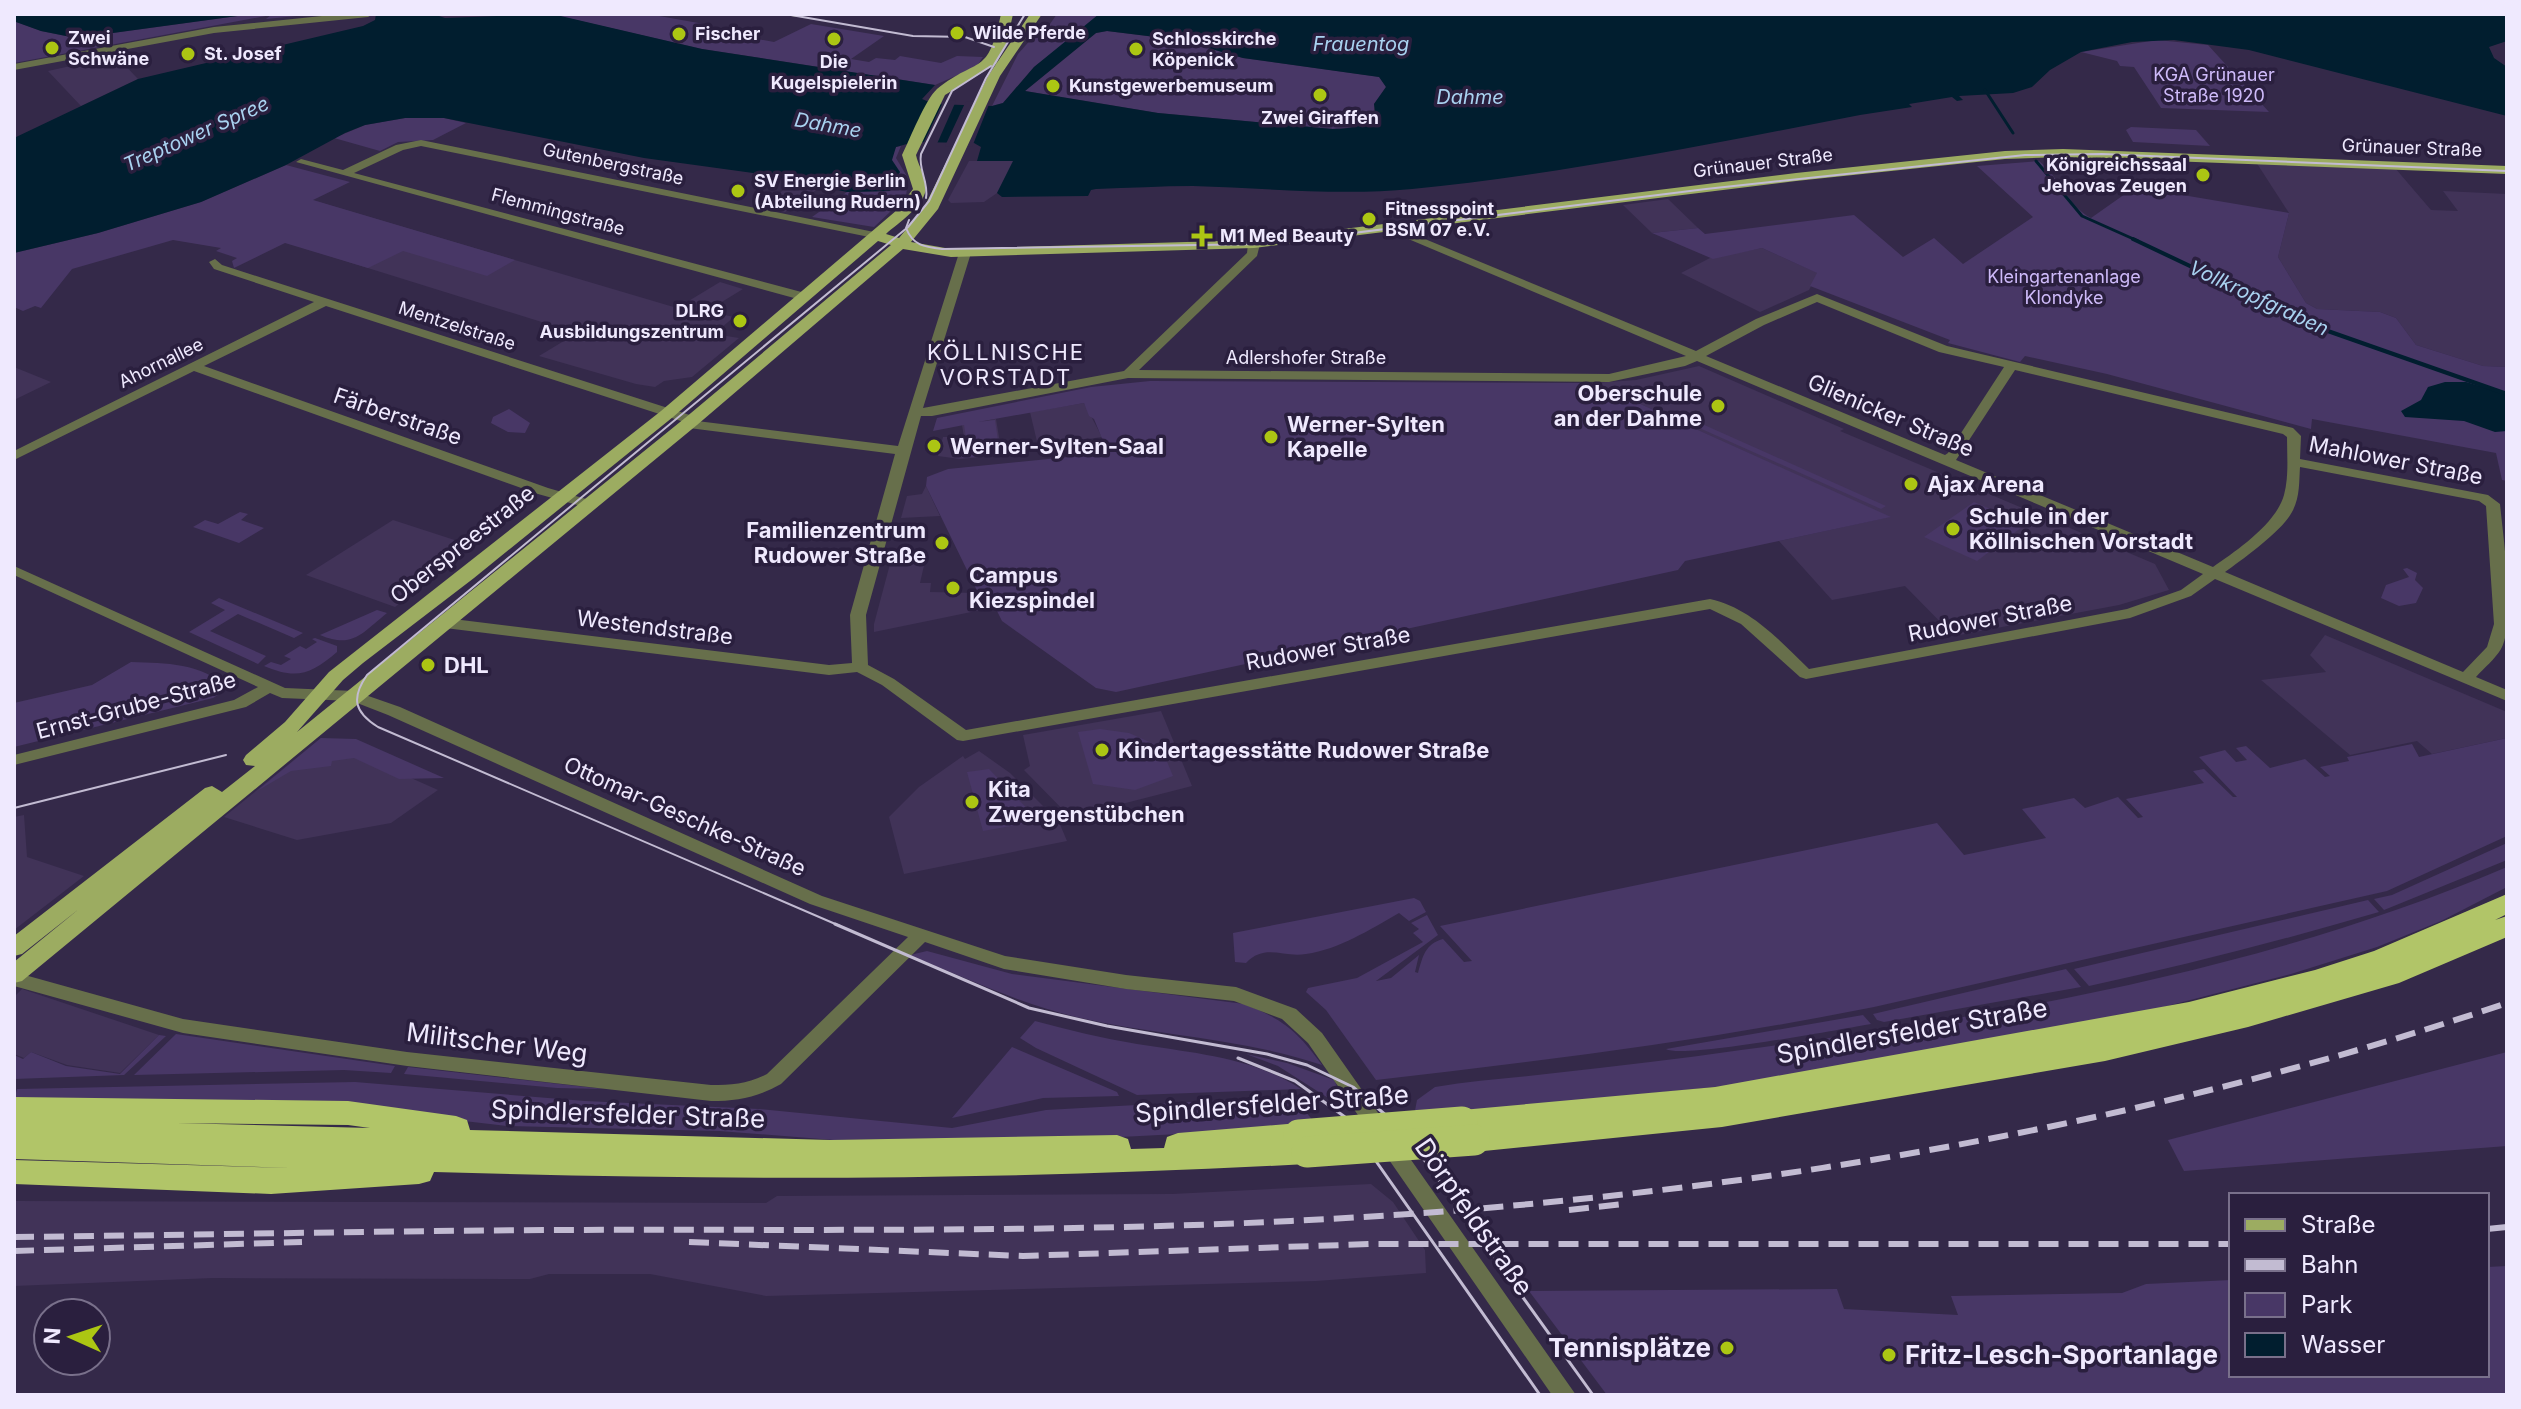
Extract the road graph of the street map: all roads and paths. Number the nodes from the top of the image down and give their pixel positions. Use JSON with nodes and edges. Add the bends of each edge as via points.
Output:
{"nodes":[{"id":1,"x":368,"y":14,"type":"edge"},
{"id":2,"x":1007,"y":14,"type":"edge"},
{"id":3,"x":1036,"y":14,"type":"edge"},
{"id":4,"x":360,"y":15,"type":"edge"},
{"id":5,"x":137,"y":44,"type":"junction"},
{"id":6,"x":14,"y":67,"type":"edge"},
{"id":7,"x":14,"y":74,"type":"edge"},
{"id":8,"x":301,"y":162,"type":"dead end"},
{"id":9,"x":2507,"y":170,"type":"edge"},
{"id":10,"x":345,"y":173,"type":"junction"},
{"id":11,"x":928,"y":197,"type":"junction"},
{"id":12,"x":1391,"y":228,"type":"junction"},
{"id":13,"x":879,"y":236,"type":"junction"},
{"id":14,"x":907,"y":240,"type":"junction"},
{"id":15,"x":1254,"y":244,"type":"junction"},
{"id":16,"x":1025,"y":249,"type":"junction"},
{"id":17,"x":965,"y":253,"type":"junction"},
{"id":18,"x":215,"y":262,"type":"dead end"},
{"id":19,"x":805,"y":297,"type":"junction"},
{"id":20,"x":324,"y":302,"type":"junction"},
{"id":21,"x":1695,"y":356,"type":"junction"},
{"id":22,"x":194,"y":367,"type":"junction"},
{"id":23,"x":2011,"y":367,"type":"junction"},
{"id":24,"x":1128,"y":374,"type":"junction"},
{"id":25,"x":916,"y":412,"type":"junction"},
{"id":26,"x":667,"y":414,"type":"junction"},
{"id":27,"x":688,"y":422,"type":"junction"},
{"id":28,"x":903,"y":451,"type":"junction"},
{"id":29,"x":14,"y":456,"type":"edge"},
{"id":30,"x":1945,"y":461,"type":"junction"},
{"id":31,"x":2294,"y":462,"type":"junction"},
{"id":32,"x":564,"y":497,"type":"junction"},
{"id":33,"x":588,"y":504,"type":"junction"},
{"id":34,"x":14,"y":570,"type":"edge"},
{"id":35,"x":2216,"y":574,"type":"junction"},
{"id":36,"x":445,"y":623,"type":"junction"},
{"id":37,"x":860,"y":667,"type":"junction"},
{"id":38,"x":2466,"y":678,"type":"junction"},
{"id":39,"x":268,"y":688,"type":"junction"},
{"id":40,"x":321,"y":694,"type":"junction"},
{"id":41,"x":354,"y":696,"type":"junction"},
{"id":42,"x":2507,"y":696,"type":"edge"},
{"id":43,"x":14,"y":760,"type":"edge"},
{"id":44,"x":91,"y":899,"type":"junction"},
{"id":45,"x":2507,"y":903,"type":"edge"},
{"id":46,"x":2507,"y":926,"type":"edge"},
{"id":47,"x":920,"y":936,"type":"junction"},
{"id":48,"x":14,"y":948,"type":"edge"},
{"id":49,"x":14,"y":977,"type":"edge"},
{"id":50,"x":1339,"y":1071,"type":"joint"},
{"id":51,"x":14,"y":1109,"type":"edge"},
{"id":52,"x":14,"y":1130,"type":"edge"},
{"id":53,"x":1468,"y":1131,"type":"junction"},
{"id":54,"x":14,"y":1147,"type":"edge"},
{"id":55,"x":541,"y":1153,"type":"junction"},
{"id":56,"x":14,"y":1172,"type":"edge"},
{"id":57,"x":1565,"y":1395,"type":"edge"}],
"edges":[{"from":1,"to":4,"type":"street"},
{"from":2,"to":11,"type":"main road","via":[[990,64],[943,99],[919,147],[930,182]]},
{"from":3,"to":11,"type":"main road","via":[[1010,49],[960,149]]},
{"from":4,"to":5,"type":"street"},
{"from":5,"to":6,"type":"street"},
{"from":5,"to":7,"type":"street"},
{"from":8,"to":10,"type":"street","name":"Flemmingstraße"},
{"from":9,"to":12,"type":"main road","name":"Grünauer Straße","via":[[2024,154]]},
{"from":10,"to":13,"type":"street","name":"Gutenbergstraße","via":[[421,143]]},
{"from":10,"to":19,"type":"street","name":"Flemmingstraße"},
{"from":11,"to":13,"type":"main road","name":"Oberspreestraße"},
{"from":11,"to":14,"type":"main road","name":"Oberspreestraße"},
{"from":12,"to":15,"type":"main road","name":"Grünauer Straße"},
{"from":12,"to":21,"type":"street","name":"Glienicker Straße"},
{"from":13,"to":14,"type":"main road"},
{"from":13,"to":19,"type":"main road","name":"Oberspreestraße"},
{"from":14,"to":16,"type":"main road","name":"Grünauer Straße"},
{"from":14,"to":17,"type":"main road","name":"Grünauer Straße"},
{"from":14,"to":27,"type":"main road","name":"Oberspreestraße"},
{"from":15,"to":16,"type":"main road","name":"Grünauer Straße"},
{"from":15,"to":24,"type":"street","via":[[1253,254]]},
{"from":16,"to":17,"type":"main road","name":"Grünauer Straße"},
{"from":17,"to":25,"type":"street"},
{"from":18,"to":20,"type":"street","name":"Mentzelstraße"},
{"from":19,"to":26,"type":"main road","name":"Oberspreestraße"},
{"from":20,"to":22,"type":"street","name":"Ahornallee"},
{"from":20,"to":26,"type":"street","name":"Mentzelstraße"},
{"from":21,"to":23,"type":"street","name":"Mahlower Straße","via":[[1817,298],[1929,344]]},
{"from":21,"to":24,"type":"street","name":"Adlershofer Straße","via":[[1669,366],[1597,378]]},
{"from":21,"to":30,"type":"street","name":"Glienicker Straße"},
{"from":22,"to":29,"type":"street","name":"Ahornallee"},
{"from":22,"to":32,"type":"street","name":"Färberstraße"},
{"from":23,"to":30,"type":"street"},
{"from":23,"to":31,"type":"street","name":"Mahlower Straße","via":[[2288,431],[2294,436]]},
{"from":24,"to":25,"type":"street","name":"Adlershofer Straße"},
{"from":25,"to":28,"type":"street"},
{"from":26,"to":27,"type":"street","name":"Mentzelstraße"},
{"from":26,"to":32,"type":"main road","name":"Oberspreestraße"},
{"from":27,"to":28,"type":"street","name":"Mentzelstraße"},
{"from":27,"to":33,"type":"main road","name":"Oberspreestraße"},
{"from":28,"to":37,"type":"street","via":[[858,615]]},
{"from":30,"to":35,"type":"street","name":"Glienicker Straße"},
{"from":31,"to":35,"type":"street","name":"Mahlower Straße","via":[[2285,512]]},
{"from":31,"to":38,"type":"street","name":"Mahlower Straße","via":[[2493,504],[2502,624],[2494,648]]},
{"from":32,"to":33,"type":"street","name":"Färberstraße"},
{"from":32,"to":40,"type":"main road","name":"Oberspreestraße","via":[[363,653]]},
{"from":33,"to":36,"type":"main road","name":"Oberspreestraße"},
{"from":34,"to":39,"type":"street","name":"Ottomar-Geschke-Straße"},
{"from":35,"to":37,"type":"street","name":"Rudower Straße","via":[[2186,593],[2130,613],[1806,674],[1736,615],[1717,604],[1702,604],[963,736]]},
{"from":35,"to":38,"type":"street","name":"Glienicker Straße"},
{"from":36,"to":37,"type":"street","name":"Westendstraße","via":[[829,670]]},
{"from":36,"to":41,"type":"main road","name":"Oberspreestraße"},
{"from":38,"to":42,"type":"street","name":"Glienicker Straße"},
{"from":39,"to":40,"type":"street","name":"Ottomar-Geschke-Straße"},
{"from":39,"to":43,"type":"street","name":"Ernst-Grube-Straße","via":[[240,704]]},
{"from":40,"to":41,"type":"street","name":"Ottomar-Geschke-Straße"},
{"from":40,"to":44,"type":"main road","name":"Oberspreestraße","via":[[261,754]]},
{"from":41,"to":44,"type":"main road","name":"Oberspreestraße"},
{"from":41,"to":47,"type":"street","name":"Ottomar-Geschke-Straße","via":[[816,900]]},
{"from":44,"to":48,"type":"main road","name":"Oberspreestraße"},
{"from":44,"to":49,"type":"main road","name":"Oberspreestraße"},
{"from":45,"to":53,"type":"highway","name":"Spindlersfelder Straße","via":[[2373,963],[2093,1033],[1714,1098]]},
{"from":46,"to":53,"type":"highway","name":"Spindlersfelder Straße","via":[[2389,976],[2105,1050],[1722,1115]]},
{"from":47,"to":49,"type":"street","name":"Militscher Weg","via":[[774,1079],[733,1093],[438,1063],[228,1034]]},
{"from":47,"to":50,"type":"street","name":"Ottomar-Geschke-Straße","via":[[1033,968],[1265,1002],[1289,1014],[1315,1038]]},
{"from":50,"to":57,"type":"street","name":"Dörpfeldstraße"},
{"from":51,"to":55,"type":"highway","via":[[348,1113]]},
{"from":52,"to":55,"type":"highway","name":"Spindlersfelder Straße"},
{"from":53,"to":55,"type":"highway","name":"Spindlersfelder Straße","bridge":true,"via":[[1303,1144],[1180,1161],[990,1168]]},
{"from":54,"to":55,"type":"highway","name":"Spindlersfelder Straße"},
{"from":55,"to":56,"type":"highway","via":[[271,1182]]}]}
